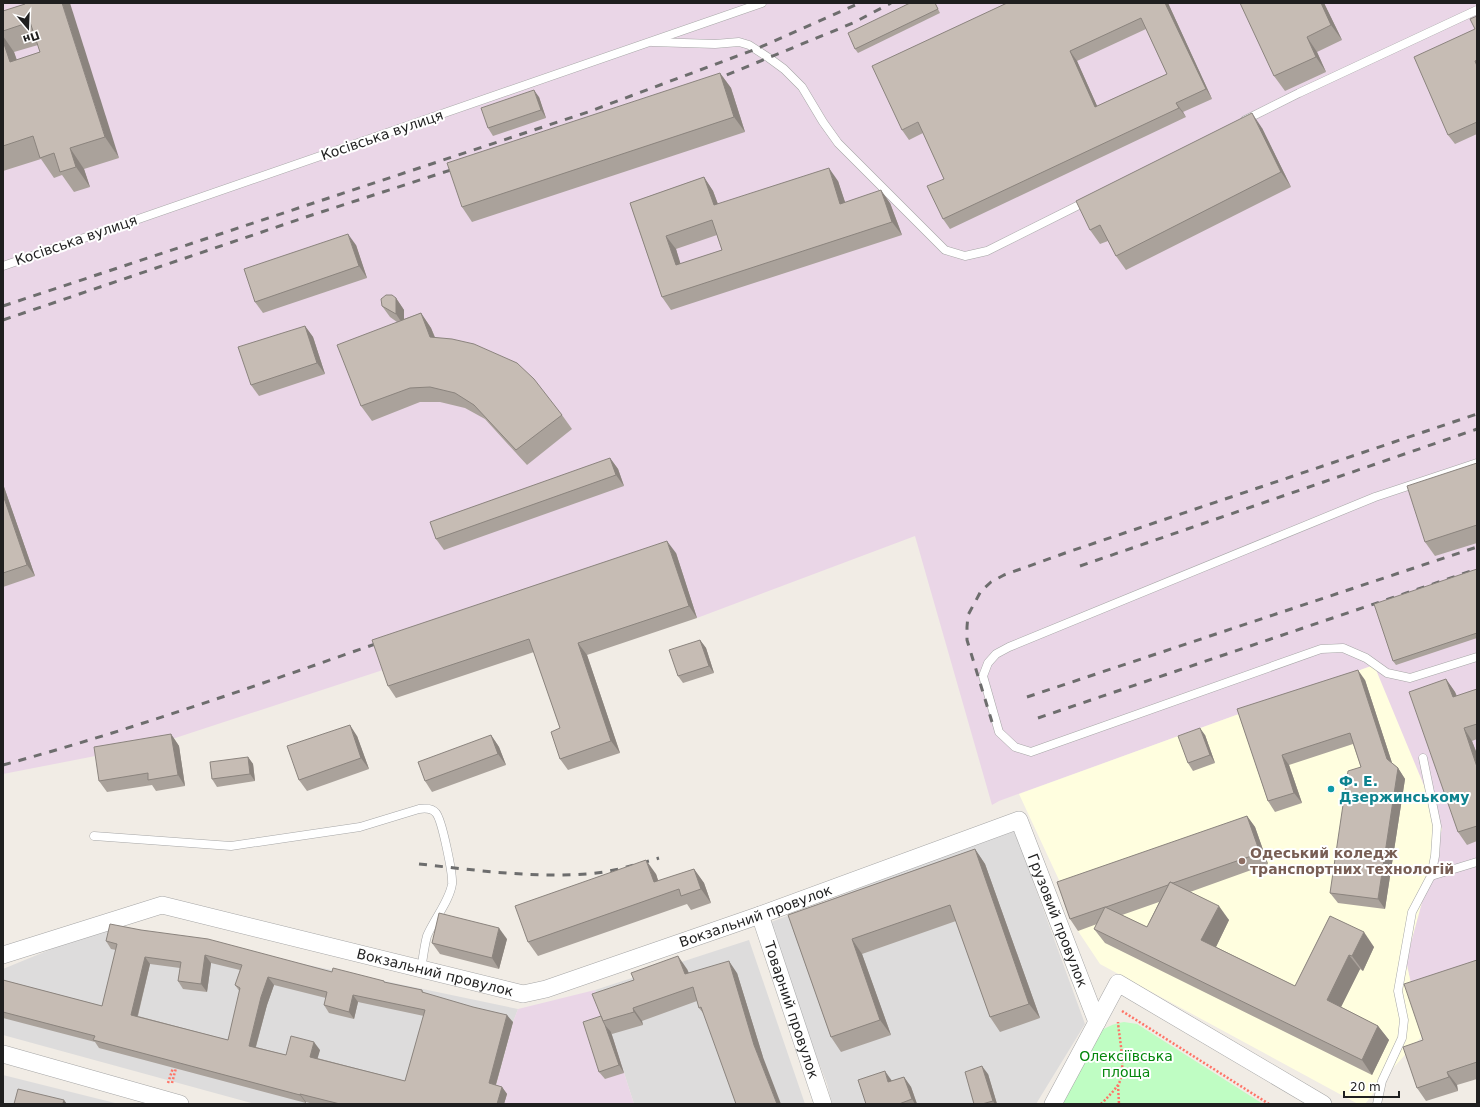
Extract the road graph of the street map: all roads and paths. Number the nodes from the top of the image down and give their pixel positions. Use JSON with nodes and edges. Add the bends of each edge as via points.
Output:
{"nodes":[{"id":1,"x":762,"y":3,"type":"edge"},
{"id":2,"x":1477,"y":10,"type":"edge"},
{"id":3,"x":652,"y":42,"type":"junction"},
{"id":4,"x":1235,"y":125,"type":"edge"},
{"id":5,"x":1094,"y":197,"type":"edge"},
{"id":6,"x":3,"y":266,"type":"edge"},
{"id":7,"x":1477,"y":463,"type":"edge"},
{"id":8,"x":1477,"y":657,"type":"edge"},
{"id":9,"x":1423,"y":758,"type":"dead end"},
{"id":10,"x":1019,"y":820,"type":"joint"},
{"id":11,"x":94,"y":836,"type":"dead end"},
{"id":12,"x":1477,"y":862,"type":"edge"},
{"id":13,"x":1431,"y":876,"type":"junction"},
{"id":14,"x":760,"y":915,"type":"junction"},
{"id":15,"x":3,"y":955,"type":"edge"},
{"id":16,"x":421,"y":970,"type":"junction"},
{"id":17,"x":1118,"y":983,"type":"junction"},
{"id":18,"x":1117,"y":1015,"type":"dead end"},
{"id":19,"x":1097,"y":1022,"type":"junction"},
{"id":20,"x":3,"y":1054,"type":"edge"},
{"id":21,"x":174,"y":1068,"type":"edge"},
{"id":22,"x":1118,"y":1084,"type":"junction"},
{"id":23,"x":169,"y":1086,"type":"dead end"},
{"id":24,"x":143,"y":1099,"type":"edge"},
{"id":25,"x":180,"y":1104,"type":"edge"},
{"id":26,"x":823,"y":1104,"type":"edge"},
{"id":27,"x":1053,"y":1104,"type":"edge"},
{"id":28,"x":1101,"y":1104,"type":"edge"},
{"id":29,"x":1119,"y":1104,"type":"edge"},
{"id":30,"x":1269,"y":1104,"type":"edge"},
{"id":31,"x":1323,"y":1104,"type":"edge"},
{"id":32,"x":1376,"y":1104,"type":"edge"}],
"edges":[{"from":1,"to":3,"type":"lane","name":"Косівська вулиця"},
{"from":2,"to":4,"type":"lane"},
{"from":3,"to":5,"type":"lane","via":[[739,42],[749,45],[769,58],[802,87],[822,122],[838,143],[945,250],[965,256],[987,251]]},
{"from":3,"to":6,"type":"lane","name":"Косівська вулиця"},
{"from":7,"to":8,"type":"lane","via":[[1375,497],[1009,647],[996,654],[988,663],[983,676],[999,732],[1015,748],[1031,752],[1321,649],[1343,648],[1366,658],[1387,674],[1410,678]]},
{"from":9,"to":13,"type":"lane","via":[[1437,826]]},
{"from":10,"to":14,"type":"street","name":"Вокзальний провулок"},
{"from":10,"to":19,"type":"street","name":"Грузовий провулок"},
{"from":11,"to":16,"type":"lane","via":[[231,846],[360,827],[419,809],[432,810],[437,814],[441,826],[452,885],[427,937]]},
{"from":12,"to":13,"type":"lane"},
{"from":13,"to":32,"type":"lane","via":[[1412,912],[1398,991],[1404,1020],[1402,1038],[1382,1081]]},
{"from":14,"to":16,"type":"street","name":"Вокзальний провулок","via":[[546,989],[523,994]]},
{"from":14,"to":26,"type":"street","name":"Товарний провулок"},
{"from":15,"to":16,"type":"street","name":"Вокзальний провулок","via":[[162,905]]},
{"from":17,"to":19,"type":"street"},
{"from":17,"to":30,"type":"path","via":[[1116,1007]]},
{"from":17,"to":31,"type":"street"},
{"from":18,"to":22,"type":"path","via":[[1122,1068]]},
{"from":19,"to":27,"type":"street"},
{"from":20,"to":24,"type":"street"},
{"from":21,"to":23,"type":"path"},
{"from":22,"to":28,"type":"path"},
{"from":22,"to":29,"type":"path"},
{"from":24,"to":25,"type":"street"}]}
